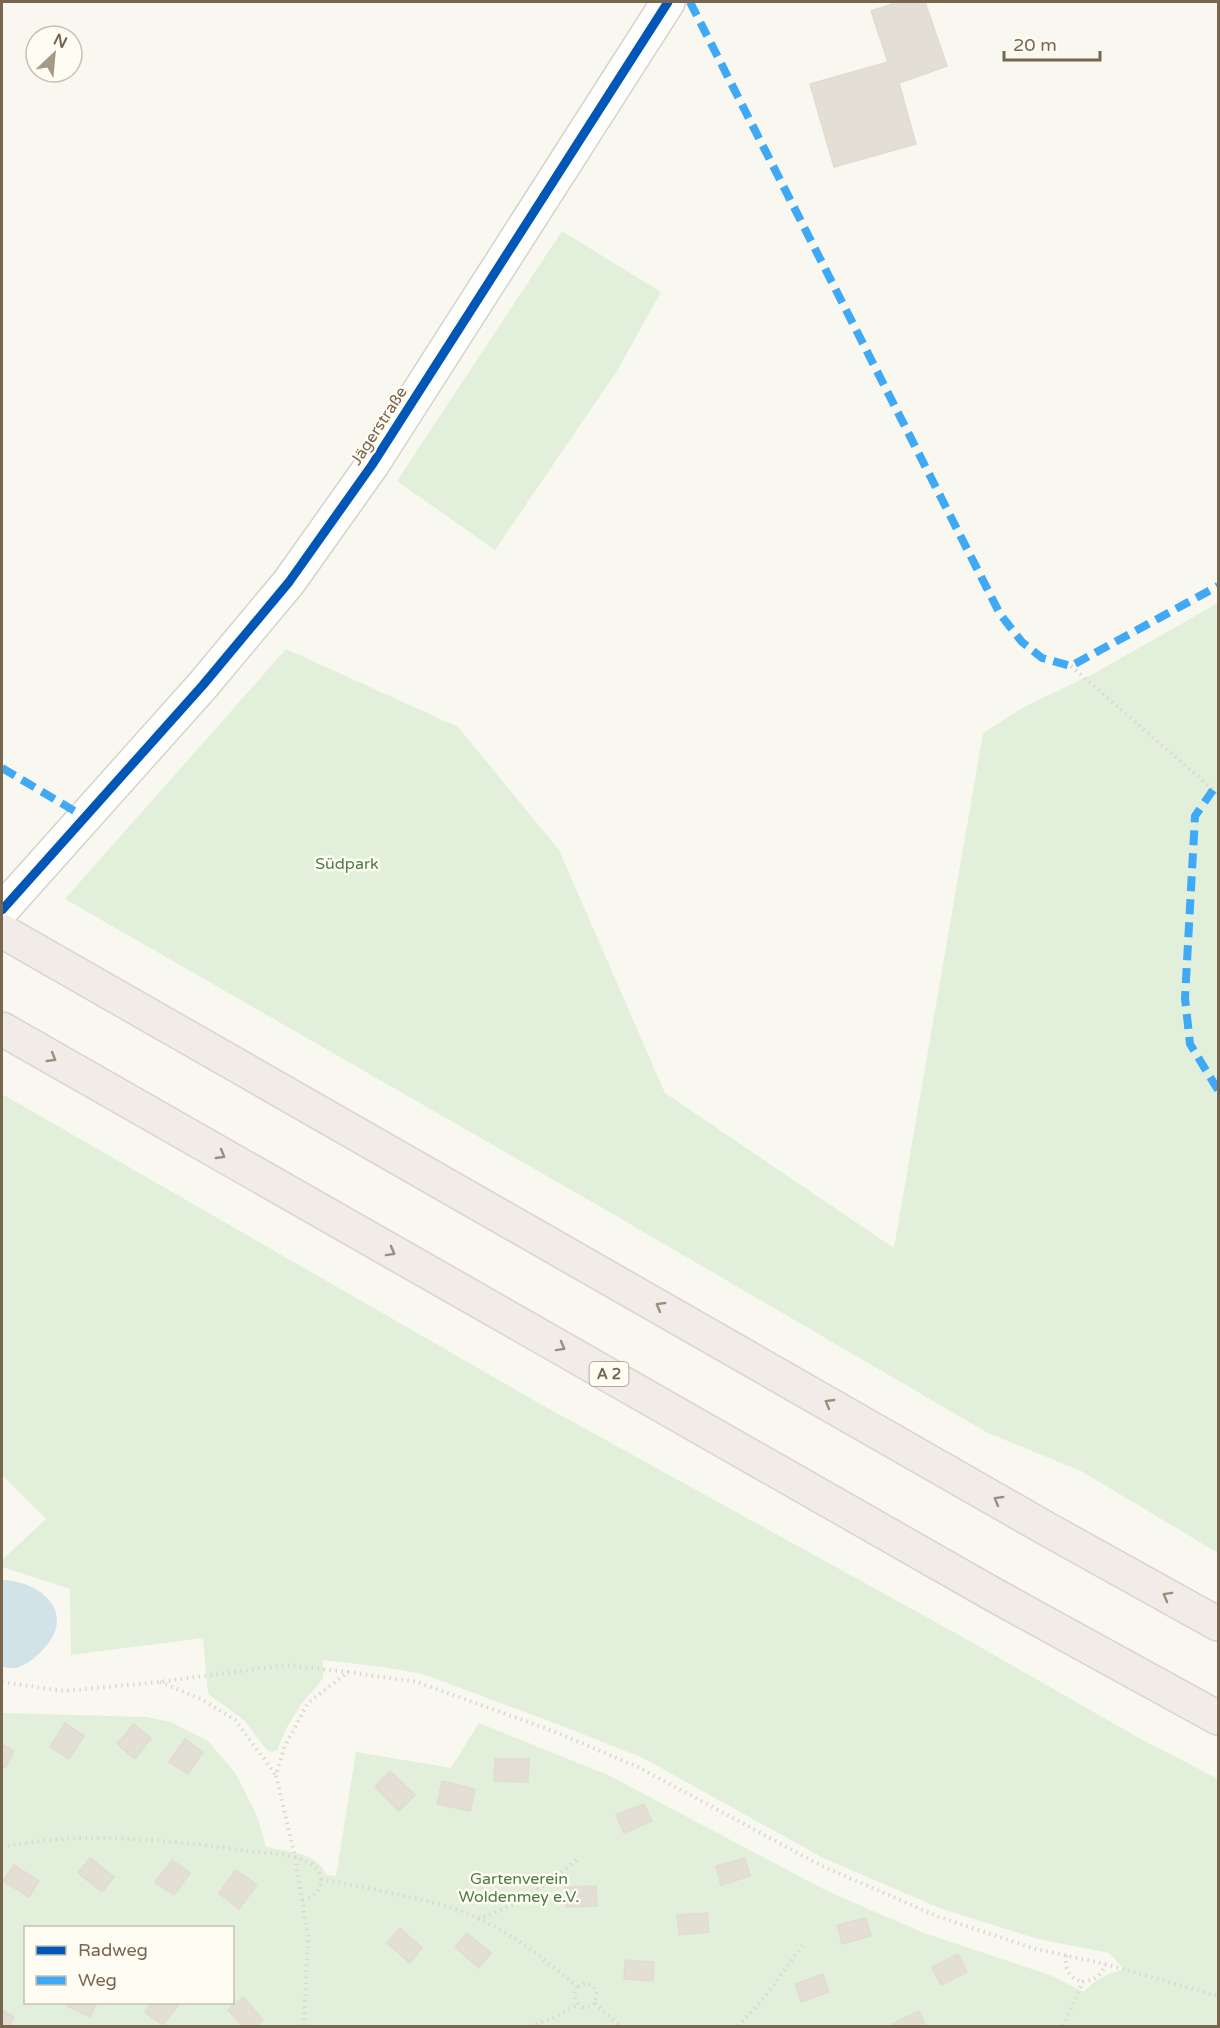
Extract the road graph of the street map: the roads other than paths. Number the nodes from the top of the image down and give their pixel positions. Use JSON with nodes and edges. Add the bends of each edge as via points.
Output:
{"nodes":[{"id":1,"x":668,"y":2,"type":"edge"},
{"id":2,"x":5,"y":926,"type":"edge"},
{"id":3,"x":2,"y":1029,"type":"edge"},
{"id":4,"x":1218,"y":1624,"type":"edge"},
{"id":5,"x":1218,"y":1718,"type":"edge"}],
"edges":[{"from":1,"to":2,"type":"street","name":"Jägerstraße","via":[[372,465],[296,572],[202,685],[70,832]]},
{"from":4,"to":2,"type":"highway","one_way":true},
{"from":3,"to":5,"type":"highway","number":"A 2","one_way":true,"via":[[996,1596]]}]}
